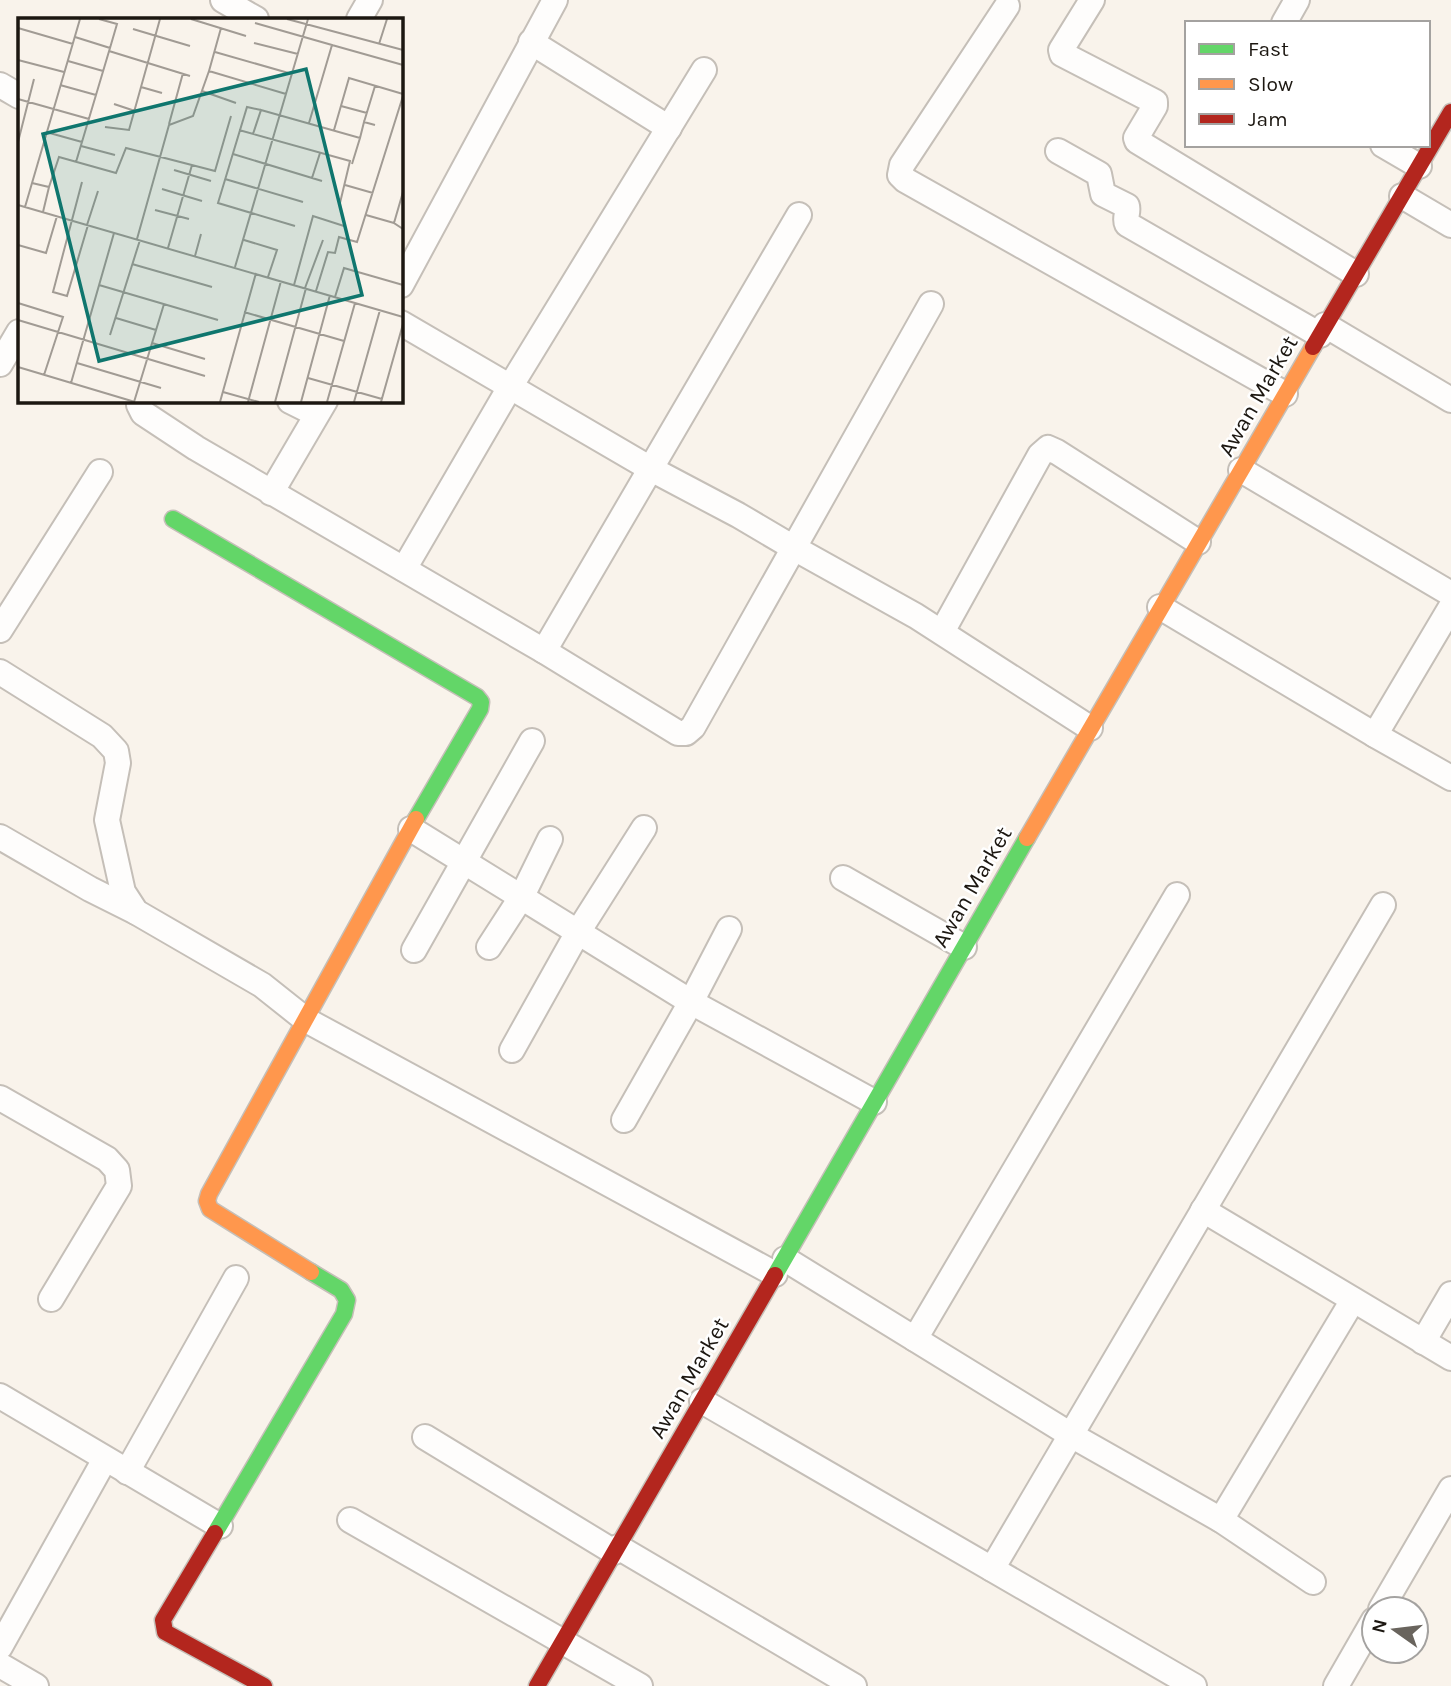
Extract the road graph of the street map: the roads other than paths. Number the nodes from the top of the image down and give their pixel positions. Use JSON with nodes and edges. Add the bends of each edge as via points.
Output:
{"nodes":[{"id":1,"x":223,"y":0,"type":"edge"},
{"id":2,"x":370,"y":0,"type":"edge"},
{"id":3,"x":555,"y":0,"type":"edge"},
{"id":4,"x":1092,"y":0,"type":"edge"},
{"id":5,"x":1297,"y":0,"type":"edge"},
{"id":6,"x":1007,"y":6,"type":"dead end"},
{"id":7,"x":254,"y":18,"type":"edge"},
{"id":8,"x":360,"y":18,"type":"edge"},
{"id":9,"x":1285,"y":21,"type":"edge"},
{"id":10,"x":531,"y":42,"type":"junction"},
{"id":11,"x":704,"y":70,"type":"dead end"},
{"id":12,"x":1451,"y":112,"type":"edge"},
{"id":13,"x":669,"y":128,"type":"junction"},
{"id":14,"x":1386,"y":147,"type":"edge"},
{"id":15,"x":1058,"y":152,"type":"dead end"},
{"id":16,"x":1419,"y":166,"type":"junction"},
{"id":17,"x":1402,"y":196,"type":"junction"},
{"id":18,"x":799,"y":215,"type":"dead end"},
{"id":19,"x":1451,"y":225,"type":"edge"},
{"id":20,"x":1356,"y":274,"type":"junction"},
{"id":21,"x":402,"y":283,"type":"edge"},
{"id":22,"x":931,"y":304,"type":"dead end"},
{"id":23,"x":402,"y":324,"type":"edge"},
{"id":24,"x":1323,"y":330,"type":"junction"},
{"id":25,"x":18,"y":334,"type":"edge"},
{"id":26,"x":0,"y":364,"type":"edge"},
{"id":27,"x":510,"y":387,"type":"junction"},
{"id":28,"x":1285,"y":394,"type":"junction"},
{"id":29,"x":1451,"y":400,"type":"edge"},
{"id":30,"x":140,"y":402,"type":"edge"},
{"id":31,"x":294,"y":402,"type":"edge"},
{"id":32,"x":321,"y":408,"type":"edge"},
{"id":33,"x":651,"y":470,"type":"junction"},
{"id":34,"x":1241,"y":470,"type":"junction"},
{"id":35,"x":100,"y":472,"type":"dead end"},
{"id":36,"x":271,"y":493,"type":"junction"},
{"id":37,"x":173,"y":519,"type":"dead end"},
{"id":38,"x":1198,"y":542,"type":"junction"},
{"id":39,"x":794,"y":548,"type":"junction"},
{"id":40,"x":404,"y":569,"type":"junction"},
{"id":41,"x":1451,"y":594,"type":"edge"},
{"id":42,"x":1160,"y":607,"type":"junction"},
{"id":43,"x":1451,"y":607,"type":"edge"},
{"id":44,"x":0,"y":630,"type":"edge"},
{"id":45,"x":942,"y":632,"type":"junction"},
{"id":46,"x":544,"y":651,"type":"junction"},
{"id":47,"x":0,"y":672,"type":"edge"},
{"id":48,"x":1090,"y":728,"type":"junction"},
{"id":49,"x":1375,"y":735,"type":"junction"},
{"id":50,"x":532,"y":741,"type":"dead end"},
{"id":51,"x":1451,"y":778,"type":"edge"},
{"id":52,"x":644,"y":828,"type":"dead end"},
{"id":53,"x":411,"y":829,"type":"junction"},
{"id":54,"x":0,"y":837,"type":"edge"},
{"id":55,"x":550,"y":839,"type":"dead end"},
{"id":56,"x":464,"y":862,"type":"junction"},
{"id":57,"x":843,"y":878,"type":"dead end"},
{"id":58,"x":1177,"y":895,"type":"dead end"},
{"id":59,"x":522,"y":897,"type":"junction"},
{"id":60,"x":1383,"y":905,"type":"dead end"},
{"id":61,"x":136,"y":912,"type":"junction"},
{"id":62,"x":729,"y":929,"type":"dead end"},
{"id":63,"x":578,"y":932,"type":"junction"},
{"id":64,"x":489,"y":947,"type":"dead end"},
{"id":65,"x":964,"y":947,"type":"junction"},
{"id":66,"x":414,"y":950,"type":"dead end"},
{"id":67,"x":691,"y":1002,"type":"junction"},
{"id":68,"x":306,"y":1020,"type":"junction"},
{"id":69,"x":512,"y":1050,"type":"dead end"},
{"id":70,"x":0,"y":1098,"type":"edge"},
{"id":71,"x":874,"y":1102,"type":"junction"},
{"id":72,"x":624,"y":1120,"type":"dead end"},
{"id":73,"x":1203,"y":1210,"type":"junction"},
{"id":74,"x":780,"y":1267,"type":"junction"},
{"id":75,"x":236,"y":1279,"type":"dead end"},
{"id":76,"x":1451,"y":1294,"type":"edge"},
{"id":77,"x":51,"y":1299,"type":"dead end"},
{"id":78,"x":1353,"y":1300,"type":"junction"},
{"id":79,"x":915,"y":1339,"type":"junction"},
{"id":80,"x":1423,"y":1342,"type":"junction"},
{"id":81,"x":1451,"y":1359,"type":"edge"},
{"id":82,"x":0,"y":1396,"type":"edge"},
{"id":83,"x":702,"y":1401,"type":"junction"},
{"id":84,"x":1070,"y":1435,"type":"junction"},
{"id":85,"x":425,"y":1437,"type":"dead end"},
{"id":86,"x":105,"y":1459,"type":"junction"},
{"id":87,"x":127,"y":1472,"type":"junction"},
{"id":88,"x":1451,"y":1489,"type":"edge"},
{"id":89,"x":350,"y":1520,"type":"dead end"},
{"id":90,"x":1221,"y":1520,"type":"junction"},
{"id":91,"x":219,"y":1526,"type":"junction"},
{"id":92,"x":616,"y":1549,"type":"junction"},
{"id":93,"x":992,"y":1569,"type":"junction"},
{"id":94,"x":1313,"y":1582,"type":"dead end"},
{"id":95,"x":1389,"y":1595,"type":"edge"},
{"id":96,"x":563,"y":1642,"type":"junction"},
{"id":97,"x":1360,"y":1644,"type":"edge"},
{"id":98,"x":0,"y":1647,"type":"edge"},
{"id":99,"x":0,"y":1665,"type":"edge"},
{"id":100,"x":36,"y":1686,"type":"edge"},
{"id":101,"x":264,"y":1686,"type":"edge"},
{"id":102,"x":537,"y":1686,"type":"edge"},
{"id":103,"x":640,"y":1686,"type":"edge"},
{"id":104,"x":854,"y":1686,"type":"edge"},
{"id":105,"x":1194,"y":1686,"type":"edge"},
{"id":106,"x":1336,"y":1686,"type":"edge"}],
"edges":[{"from":1,"to":7,"type":"street"},
{"from":2,"to":8,"type":"street"},
{"from":3,"to":10,"type":"street"},
{"from":4,"to":20,"type":"street","via":[[1062,54],[1156,103],[1137,141]]},
{"from":5,"to":9,"type":"street"},
{"from":6,"to":28,"type":"street","via":[[902,164],[901,175]]},
{"from":10,"to":13,"type":"street"},
{"from":10,"to":21,"type":"street"},
{"from":11,"to":13,"type":"street"},
{"from":12,"to":16,"type":"street","name":"Awan Market"},
{"from":13,"to":27,"type":"street"},
{"from":14,"to":16,"type":"street"},
{"from":15,"to":24,"type":"street","via":[[1099,174],[1103,194],[1127,206],[1127,224]]},
{"from":16,"to":17,"type":"street","name":"Awan Market"},
{"from":17,"to":19,"type":"street"},
{"from":17,"to":20,"type":"street","name":"Awan Market"},
{"from":18,"to":33,"type":"street"},
{"from":20,"to":24,"type":"street","name":"Awan Market"},
{"from":22,"to":39,"type":"street"},
{"from":23,"to":27,"type":"street"},
{"from":24,"to":28,"type":"street","name":"Awan Market"},
{"from":24,"to":29,"type":"street"},
{"from":25,"to":26,"type":"street"},
{"from":27,"to":33,"type":"street"},
{"from":27,"to":40,"type":"street"},
{"from":28,"to":34,"type":"street","name":"Awan Market"},
{"from":30,"to":36,"type":"street","via":[[143,414]]},
{"from":31,"to":32,"type":"street"},
{"from":32,"to":36,"type":"street"},
{"from":33,"to":39,"type":"street"},
{"from":33,"to":46,"type":"street"},
{"from":34,"to":38,"type":"street","name":"Awan Market"},
{"from":34,"to":41,"type":"street"},
{"from":35,"to":44,"type":"street"},
{"from":36,"to":40,"type":"street"},
{"from":37,"to":53,"type":"street","via":[[477,696],[480,709]]},
{"from":38,"to":42,"type":"street","name":"Awan Market"},
{"from":38,"to":45,"type":"street","via":[[1048,448]]},
{"from":39,"to":45,"type":"street"},
{"from":39,"to":46,"type":"street","via":[[686,733],[678,733]]},
{"from":40,"to":46,"type":"street"},
{"from":42,"to":48,"type":"street","name":"Awan Market"},
{"from":42,"to":49,"type":"street"},
{"from":43,"to":49,"type":"street"},
{"from":45,"to":48,"type":"street"},
{"from":47,"to":61,"type":"street","via":[[102,736],[116,751],[118,763],[107,820],[123,892]]},
{"from":48,"to":65,"type":"street","name":"Awan Market"},
{"from":49,"to":51,"type":"street"},
{"from":50,"to":56,"type":"street"},
{"from":52,"to":63,"type":"street"},
{"from":53,"to":56,"type":"street"},
{"from":53,"to":68,"type":"street"},
{"from":54,"to":61,"type":"street"},
{"from":55,"to":59,"type":"street"},
{"from":56,"to":59,"type":"street"},
{"from":56,"to":66,"type":"street"},
{"from":57,"to":65,"type":"street"},
{"from":58,"to":79,"type":"street"},
{"from":59,"to":63,"type":"street"},
{"from":59,"to":64,"type":"street"},
{"from":60,"to":73,"type":"street"},
{"from":61,"to":68,"type":"street","via":[[262,985]]},
{"from":62,"to":67,"type":"street"},
{"from":63,"to":67,"type":"street"},
{"from":63,"to":69,"type":"street"},
{"from":65,"to":71,"type":"street","name":"Awan Market"},
{"from":67,"to":71,"type":"street"},
{"from":67,"to":72,"type":"street"},
{"from":68,"to":74,"type":"street"},
{"from":68,"to":91,"type":"street","via":[[207,1201],[210,1209],[341,1290],[347,1300],[344,1314]]},
{"from":70,"to":77,"type":"street","via":[[107,1158],[117,1170],[119,1186]]},
{"from":71,"to":74,"type":"street","name":"Awan Market"},
{"from":73,"to":78,"type":"street"},
{"from":73,"to":84,"type":"street"},
{"from":74,"to":79,"type":"street"},
{"from":74,"to":83,"type":"street","name":"Awan Market"},
{"from":75,"to":87,"type":"street"},
{"from":76,"to":80,"type":"street"},
{"from":78,"to":80,"type":"street"},
{"from":78,"to":90,"type":"street"},
{"from":79,"to":84,"type":"street"},
{"from":80,"to":81,"type":"street"},
{"from":82,"to":86,"type":"street"},
{"from":83,"to":92,"type":"street","name":"Awan Market"},
{"from":83,"to":93,"type":"street"},
{"from":84,"to":90,"type":"street"},
{"from":84,"to":93,"type":"street"},
{"from":85,"to":92,"type":"street"},
{"from":86,"to":87,"type":"street"},
{"from":86,"to":98,"type":"street"},
{"from":87,"to":91,"type":"street"},
{"from":88,"to":95,"type":"street"},
{"from":89,"to":96,"type":"street"},
{"from":90,"to":94,"type":"street"},
{"from":91,"to":101,"type":"street","via":[[163,1627]]},
{"from":92,"to":96,"type":"street","name":"Awan Market"},
{"from":92,"to":104,"type":"street"},
{"from":93,"to":105,"type":"street"},
{"from":96,"to":102,"type":"street","name":"Awan Market"},
{"from":96,"to":103,"type":"street"},
{"from":97,"to":106,"type":"street"},
{"from":99,"to":100,"type":"street"}]}
